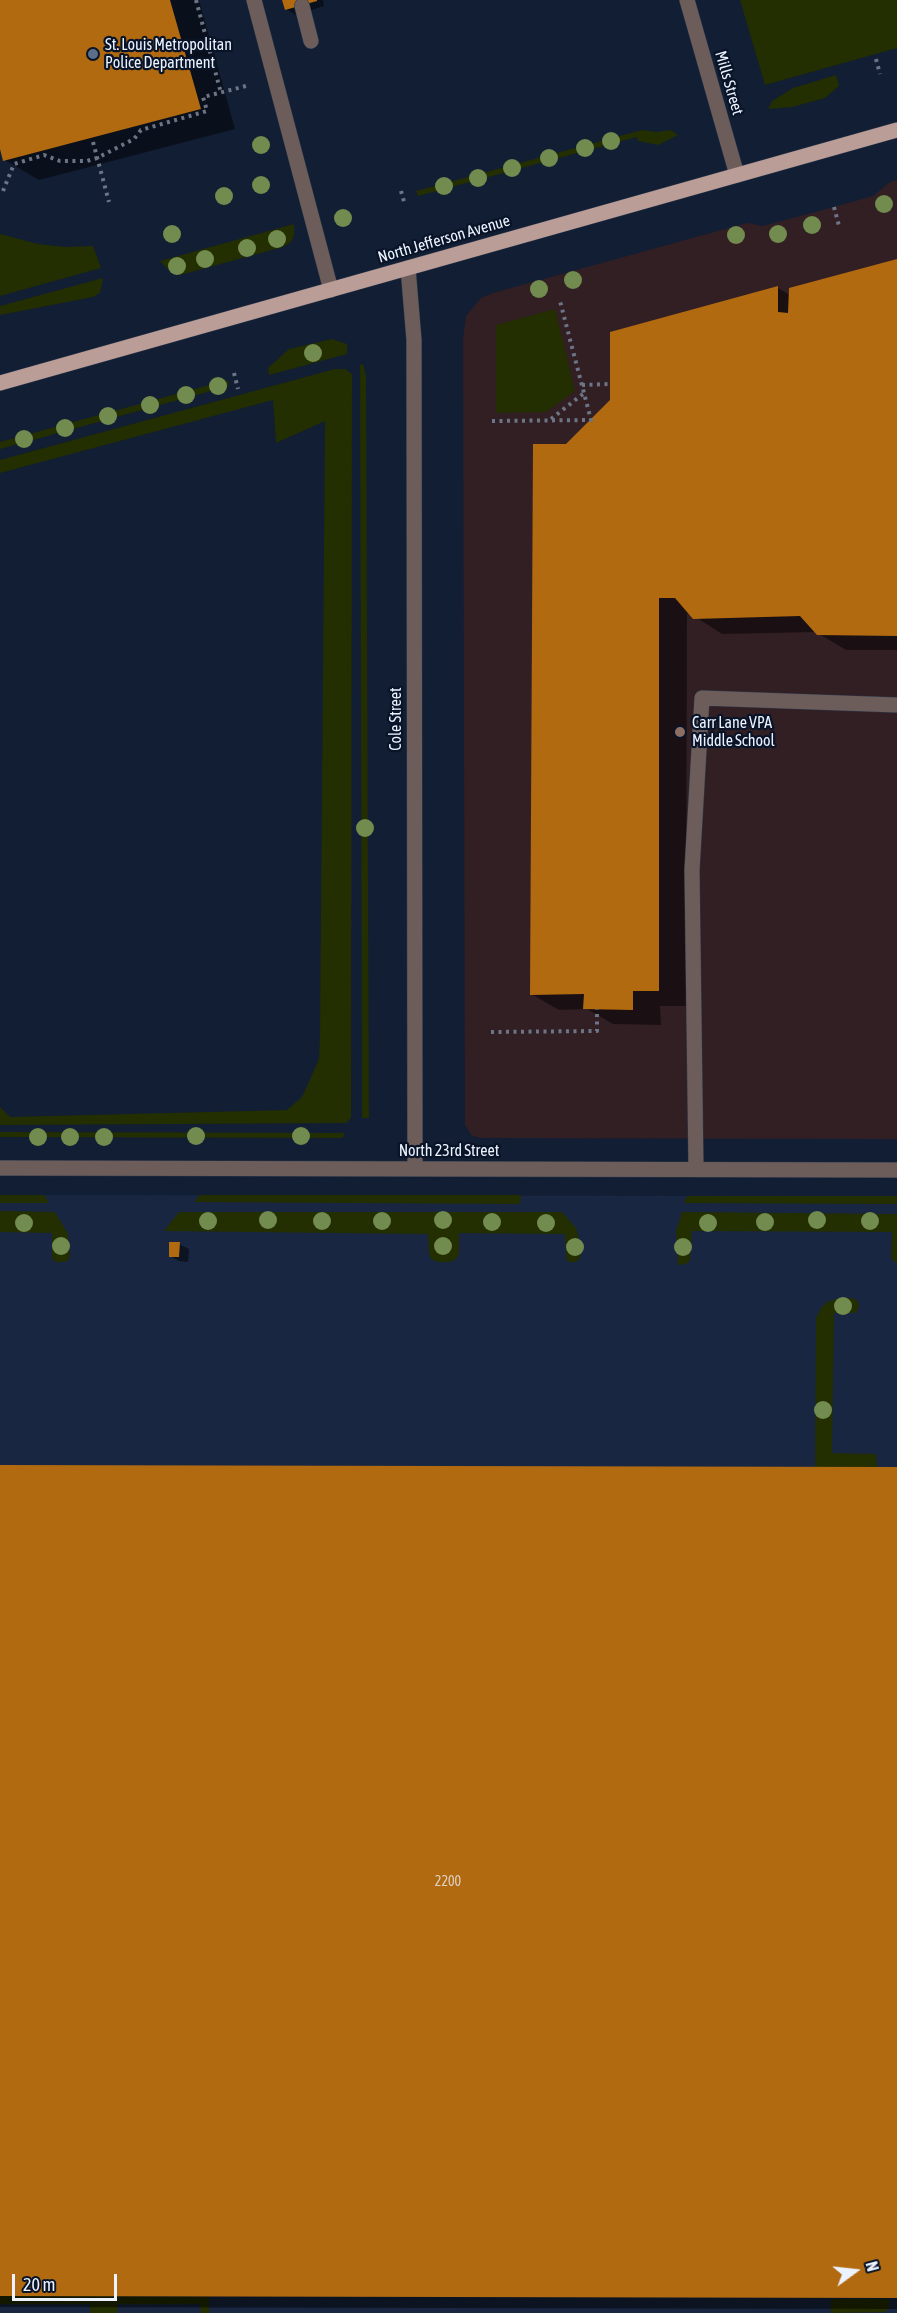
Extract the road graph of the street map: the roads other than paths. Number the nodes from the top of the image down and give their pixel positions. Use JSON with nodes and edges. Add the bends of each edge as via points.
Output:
{"nodes":[{"id":1,"x":254,"y":0,"type":"edge"},
{"id":2,"x":687,"y":0,"type":"edge"},
{"id":3,"x":302,"y":6,"type":"dead end"},
{"id":4,"x":311,"y":40,"type":"dead end"},
{"id":5,"x":897,"y":130,"type":"edge"},
{"id":6,"x":737,"y":175,"type":"junction"},
{"id":7,"x":408,"y":268,"type":"junction"},
{"id":8,"x":331,"y":290,"type":"junction"},
{"id":9,"x":0,"y":383,"type":"edge"},
{"id":10,"x":897,"y":705,"type":"edge"},
{"id":11,"x":0,"y":1168,"type":"edge"},
{"id":12,"x":415,"y":1169,"type":"junction"},
{"id":13,"x":696,"y":1169,"type":"junction"},
{"id":14,"x":897,"y":1170,"type":"edge"}],
"edges":[{"from":1,"to":8,"type":"street"},
{"from":2,"to":6,"type":"street","name":"Mills Street"},
{"from":3,"to":4,"type":"street"},
{"from":5,"to":6,"type":"main road","name":"North Jefferson Avenue"},
{"from":6,"to":7,"type":"main road","name":"North Jefferson Avenue"},
{"from":7,"to":8,"type":"main road","name":"North Jefferson Avenue"},
{"from":7,"to":12,"type":"street","name":"Cole Street","via":[[414,340]]},
{"from":8,"to":9,"type":"main road","name":"North Jefferson Avenue"},
{"from":10,"to":13,"type":"street","via":[[702,698],[692,870]]},
{"from":11,"to":12,"type":"street","name":"North 23rd Street"},
{"from":12,"to":13,"type":"street","name":"North 23rd Street"},
{"from":13,"to":14,"type":"street","name":"North 23rd Street"}]}
